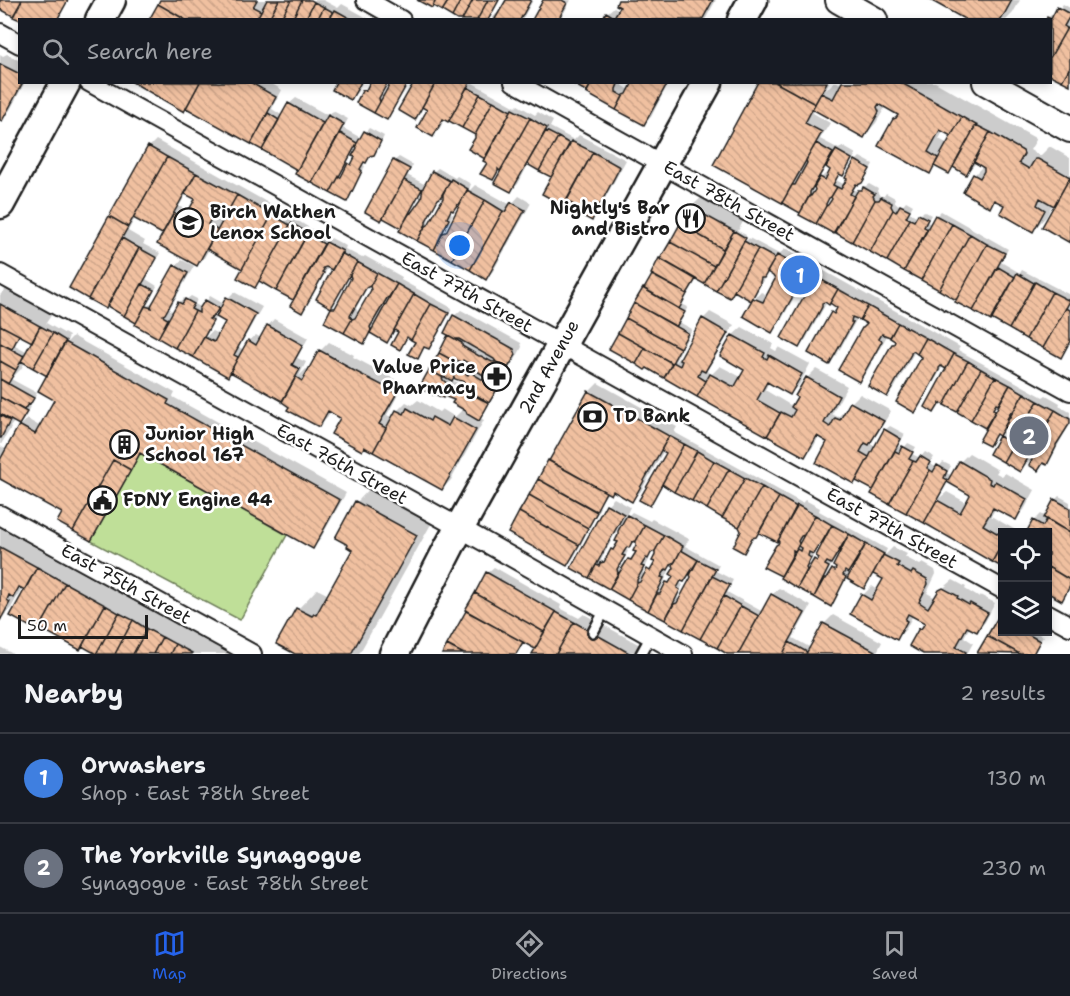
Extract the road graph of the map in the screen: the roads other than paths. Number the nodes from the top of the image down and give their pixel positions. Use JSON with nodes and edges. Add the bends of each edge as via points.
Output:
{"nodes":[{"id":1,"x":111,"y":0,"type":"edge"},
{"id":2,"x":366,"y":0,"type":"edge"},
{"id":3,"x":753,"y":0,"type":"edge"},
{"id":4,"x":839,"y":0,"type":"edge"},
{"id":5,"x":101,"y":18,"type":"edge"},
{"id":6,"x":398,"y":18,"type":"edge"},
{"id":7,"x":743,"y":18,"type":"edge"},
{"id":8,"x":870,"y":18,"type":"edge"},
{"id":9,"x":0,"y":33,"type":"edge"},
{"id":10,"x":18,"y":43,"type":"edge"},
{"id":11,"x":65,"y":84,"type":"edge"},
{"id":12,"x":93,"y":84,"type":"edge"},
{"id":13,"x":518,"y":84,"type":"edge"},
{"id":14,"x":707,"y":84,"type":"edge"},
{"id":15,"x":990,"y":84,"type":"edge"},
{"id":16,"x":1070,"y":129,"type":"edge"},
{"id":17,"x":662,"y":164,"type":"junction"},
{"id":18,"x":0,"y":204,"type":"edge"},
{"id":19,"x":0,"y":274,"type":"edge"},
{"id":20,"x":562,"y":345,"type":"junction"},
{"id":21,"x":1070,"y":391,"type":"edge"},
{"id":22,"x":0,"y":515,"type":"edge"},
{"id":23,"x":460,"y":528,"type":"junction"},
{"id":24,"x":998,"y":587,"type":"edge"},
{"id":25,"x":605,"y":610,"type":"junction"},
{"id":26,"x":1052,"y":617,"type":"edge"},
{"id":27,"x":1070,"y":626,"type":"edge"},
{"id":28,"x":593,"y":632,"type":"dead end"},
{"id":29,"x":651,"y":636,"type":"junction"},
{"id":30,"x":252,"y":654,"type":"edge"},
{"id":31,"x":394,"y":654,"type":"edge"},
{"id":32,"x":641,"y":654,"type":"edge"},
{"id":33,"x":683,"y":654,"type":"edge"}],
"edges":[{"from":1,"to":5,"type":"main road"},
{"from":2,"to":6,"type":"street"},
{"from":3,"to":7,"type":"main road"},
{"from":4,"to":8,"type":"main road"},
{"from":9,"to":10,"type":"street"},
{"from":11,"to":18,"type":"main road"},
{"from":12,"to":20,"type":"street","name":"East 77th Street"},
{"from":13,"to":17,"type":"street","name":"East 78th Street"},
{"from":14,"to":17,"type":"main road","name":"2nd Avenue"},
{"from":15,"to":16,"type":"main road"},
{"from":17,"to":20,"type":"main road","name":"2nd Avenue"},
{"from":17,"to":21,"type":"street","name":"East 78th Street"},
{"from":19,"to":23,"type":"street","name":"East 76th Street"},
{"from":20,"to":23,"type":"main road","name":"2nd Avenue"},
{"from":20,"to":24,"type":"street","name":"East 77th Street"},
{"from":22,"to":30,"type":"street","name":"East 75th Street"},
{"from":23,"to":25,"type":"street","name":"East 76th Street"},
{"from":23,"to":31,"type":"main road","name":"2nd Avenue"},
{"from":25,"to":28,"type":"lane"},
{"from":25,"to":29,"type":"street","name":"East 76th Street"},
{"from":26,"to":27,"type":"street"},
{"from":29,"to":32,"type":"lane"},
{"from":29,"to":33,"type":"street","name":"East 76th Street"}]}
